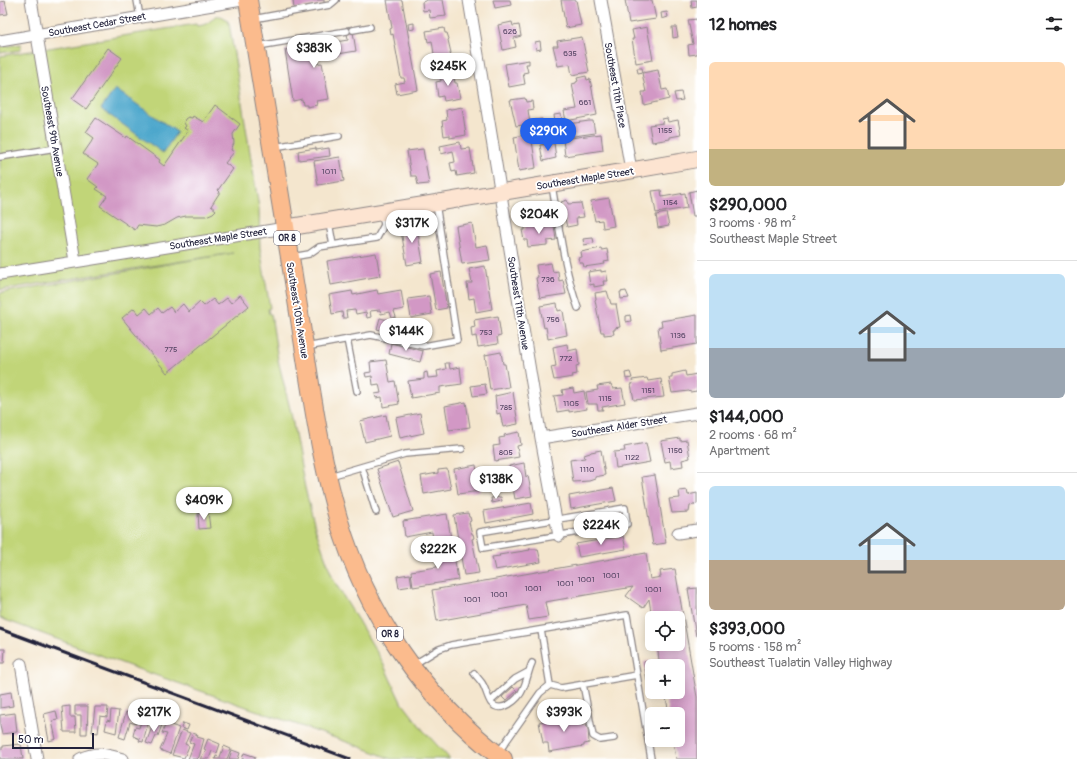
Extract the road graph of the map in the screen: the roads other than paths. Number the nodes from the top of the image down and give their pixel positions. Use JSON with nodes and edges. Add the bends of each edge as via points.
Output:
{"nodes":[{"id":1,"x":31,"y":0,"type":"edge"},
{"id":2,"x":137,"y":0,"type":"edge"},
{"id":3,"x":242,"y":0,"type":"edge"},
{"id":4,"x":248,"y":0,"type":"edge"},
{"id":5,"x":336,"y":0,"type":"edge"},
{"id":6,"x":469,"y":0,"type":"edge"},
{"id":7,"x":601,"y":0,"type":"edge"},
{"id":8,"x":140,"y":17,"type":"junction"},
{"id":9,"x":251,"y":19,"type":"junction"},
{"id":10,"x":370,"y":27,"type":"dead end"},
{"id":11,"x":37,"y":34,"type":"junction"},
{"id":12,"x":0,"y":41,"type":"edge"},
{"id":13,"x":255,"y":46,"type":"junction"},
{"id":14,"x":339,"y":136,"type":"dead end"},
{"id":15,"x":272,"y":147,"type":"junction"},
{"id":16,"x":56,"y":148,"type":"junction"},
{"id":17,"x":0,"y":157,"type":"edge"},
{"id":18,"x":697,"y":159,"type":"edge"},
{"id":19,"x":631,"y":170,"type":"junction"},
{"id":20,"x":552,"y":183,"type":"junction"},
{"id":21,"x":501,"y":193,"type":"junction"},
{"id":22,"x":436,"y":204,"type":"junction"},
{"id":23,"x":382,"y":212,"type":"junction"},
{"id":24,"x":329,"y":221,"type":"junction"},
{"id":25,"x":285,"y":228,"type":"junction"},
{"id":26,"x":333,"y":245,"type":"junction"},
{"id":27,"x":290,"y":257,"type":"junction"},
{"id":28,"x":75,"y":261,"type":"junction"},
{"id":29,"x":0,"y":274,"type":"edge"},
{"id":30,"x":578,"y":308,"type":"dead end"},
{"id":31,"x":347,"y":339,"type":"junction"},
{"id":32,"x":304,"y":347,"type":"junction"},
{"id":33,"x":357,"y":391,"type":"dead end"},
{"id":34,"x":697,"y":413,"type":"edge"},
{"id":35,"x":541,"y":438,"type":"junction"},
{"id":36,"x":462,"y":449,"type":"dead end"},
{"id":37,"x":362,"y":467,"type":"junction"},
{"id":38,"x":328,"y":477,"type":"junction"},
{"id":39,"x":376,"y":512,"type":"dead end"},
{"id":40,"x":556,"y":519,"type":"junction"},
{"id":41,"x":697,"y":530,"type":"edge"},
{"id":42,"x":678,"y":533,"type":"dead end"},
{"id":43,"x":559,"y":536,"type":"junction"},
{"id":44,"x":541,"y":630,"type":"junction"},
{"id":45,"x":532,"y":663,"type":"dead end"},
{"id":46,"x":21,"y":664,"type":"dead end"},
{"id":47,"x":411,"y":666,"type":"junction"},
{"id":48,"x":528,"y":672,"type":"junction"},
{"id":49,"x":474,"y":673,"type":"dead end"},
{"id":50,"x":637,"y":675,"type":"junction"},
{"id":51,"x":582,"y":684,"type":"junction"},
{"id":52,"x":550,"y":685,"type":"junction"},
{"id":53,"x":491,"y":701,"type":"junction"},
{"id":54,"x":614,"y":738,"type":"dead end"},
{"id":55,"x":497,"y":758,"type":"edge"},
{"id":56,"x":37,"y":759,"type":"edge"},
{"id":57,"x":80,"y":759,"type":"edge"},
{"id":58,"x":123,"y":759,"type":"edge"},
{"id":59,"x":651,"y":759,"type":"edge"}],
"edges":[{"from":1,"to":11,"type":"street","name":"Southeast 9th Avenue"},
{"from":2,"to":8,"type":"lane"},
{"from":3,"to":8,"type":"street","name":"Southeast Cedar Street"},
{"from":4,"to":9,"type":"main road","name":"Southeast 10th Avenue","number":"OR 8"},
{"from":5,"to":9,"type":"lane","via":[[330,5]]},
{"from":6,"to":21,"type":"street","name":"Southeast 11th Avenue"},
{"from":7,"to":19,"type":"street","name":"Southeast 11th Place"},
{"from":8,"to":11,"type":"street","name":"Southeast Cedar Street"},
{"from":9,"to":13,"type":"main road","name":"Southeast 10th Avenue","number":"OR 8"},
{"from":10,"to":13,"type":"lane"},
{"from":11,"to":12,"type":"street","name":"Southeast Cedar Street"},
{"from":11,"to":16,"type":"street","name":"Southeast 9th Avenue"},
{"from":13,"to":15,"type":"main road","name":"Southeast 10th Avenue","number":"OR 8"},
{"from":14,"to":15,"type":"lane"},
{"from":15,"to":25,"type":"main road","name":"Southeast 10th Avenue","number":"OR 8"},
{"from":16,"to":17,"type":"lane"},
{"from":16,"to":28,"type":"street","name":"Southeast 9th Avenue"},
{"from":18,"to":19,"type":"street","name":"Southeast Maple Street"},
{"from":19,"to":20,"type":"street","name":"Southeast Maple Street"},
{"from":20,"to":21,"type":"street","name":"Southeast Maple Street"},
{"from":20,"to":30,"type":"lane","via":[[568,272]]},
{"from":21,"to":22,"type":"street","name":"Southeast Maple Street"},
{"from":21,"to":35,"type":"street","name":"Southeast 11th Avenue"},
{"from":22,"to":23,"type":"street","name":"Southeast Maple Street"},
{"from":22,"to":31,"type":"lane","via":[[457,340],[424,346],[372,335]]},
{"from":23,"to":24,"type":"street","name":"Southeast Maple Street"},
{"from":23,"to":26,"type":"lane","via":[[384,225],[377,238]]},
{"from":24,"to":25,"type":"street","name":"Southeast Maple Street"},
{"from":24,"to":26,"type":"lane"},
{"from":25,"to":27,"type":"main road","name":"Southeast 10th Avenue","number":"OR 8"},
{"from":25,"to":28,"type":"street","name":"Southeast Maple Street"},
{"from":26,"to":27,"type":"lane","via":[[319,247],[309,254]]},
{"from":27,"to":32,"type":"main road","name":"Southeast 10th Avenue","number":"OR 8"},
{"from":28,"to":29,"type":"street","name":"Southeast Maple Street"},
{"from":31,"to":32,"type":"lane"},
{"from":31,"to":33,"type":"lane"},
{"from":32,"to":38,"type":"main road","name":"Southeast 10th Avenue","number":"OR 8"},
{"from":34,"to":35,"type":"street","name":"Southeast Alder Street"},
{"from":35,"to":40,"type":"street","name":"Southeast 11th Avenue"},
{"from":36,"to":37,"type":"lane","via":[[405,454]]},
{"from":37,"to":38,"type":"lane"},
{"from":37,"to":39,"type":"lane"},
{"from":38,"to":47,"type":"main road","number":"OR 8","via":[[338,519],[352,560],[384,623]]},
{"from":40,"to":43,"type":"street","name":"Southeast 11th Avenue"},
{"from":40,"to":43,"type":"lane","via":[[625,508],[628,524]]},
{"from":40,"to":43,"type":"lane","via":[[480,532],[483,548]]},
{"from":41,"to":42,"type":"street"},
{"from":44,"to":47,"type":"lane","via":[[439,648]]},
{"from":44,"to":50,"type":"lane","via":[[627,615]]},
{"from":44,"to":52,"type":"lane"},
{"from":45,"to":48,"type":"lane"},
{"from":46,"to":56,"type":"street"},
{"from":47,"to":55,"type":"main road","number":"OR 8","via":[[448,710]]},
{"from":48,"to":53,"type":"lane","via":[[515,679]]},
{"from":48,"to":53,"type":"lane","via":[[523,689],[509,704],[498,707]]},
{"from":49,"to":53,"type":"lane","via":[[482,682]]},
{"from":50,"to":51,"type":"lane"},
{"from":50,"to":59,"type":"lane"},
{"from":51,"to":52,"type":"lane","via":[[561,688]]},
{"from":51,"to":54,"type":"lane","via":[[593,736],[600,740]]},
{"from":52,"to":55,"type":"lane","via":[[540,693]]},
{"from":57,"to":58,"type":"street","via":[[92,754],[108,754]]}]}
